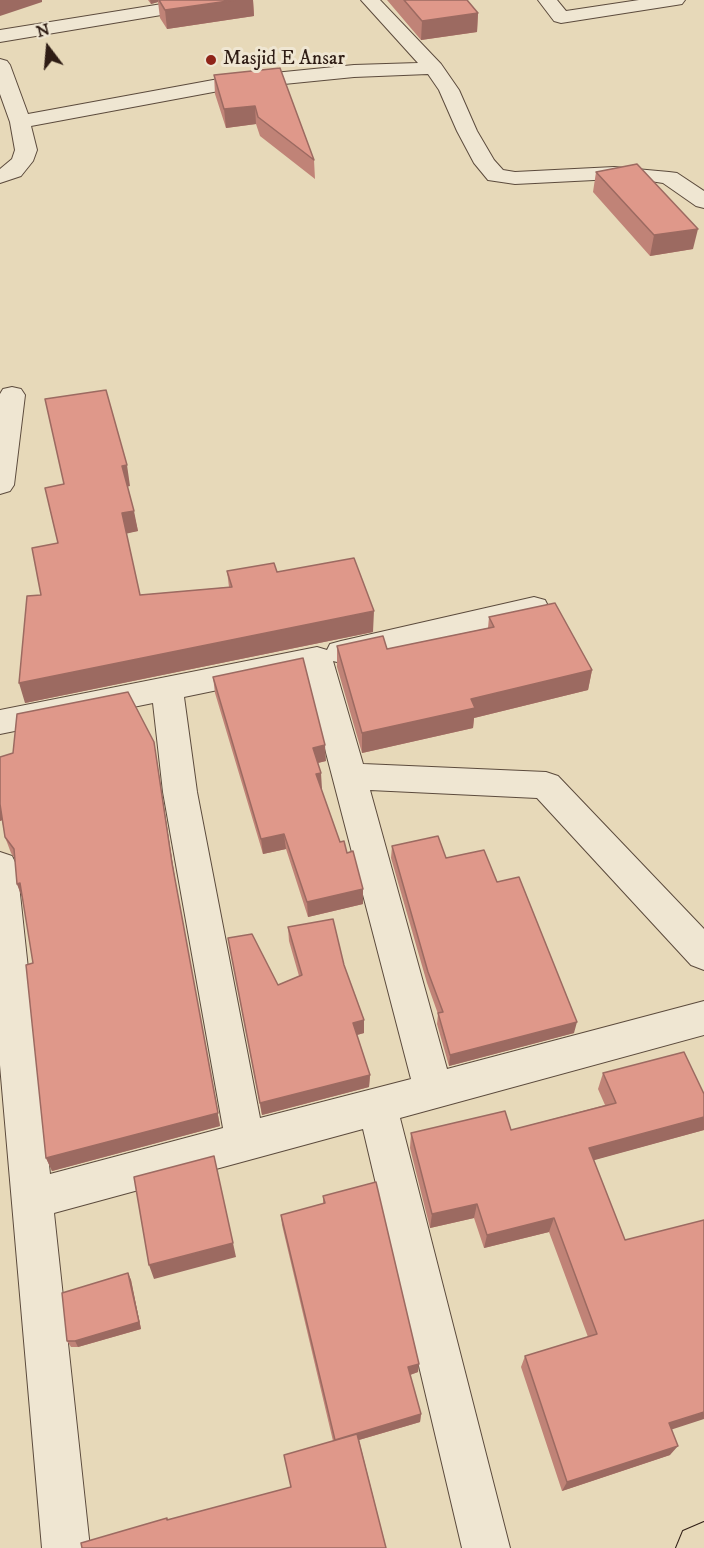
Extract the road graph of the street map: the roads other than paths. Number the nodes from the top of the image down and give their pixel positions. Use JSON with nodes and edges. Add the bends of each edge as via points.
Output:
{"nodes":[{"id":1,"x":221,"y":0,"type":"edge"},
{"id":2,"x":370,"y":0,"type":"edge"},
{"id":3,"x":547,"y":0,"type":"edge"},
{"id":4,"x":676,"y":0,"type":"edge"},
{"id":5,"x":0,"y":36,"type":"edge"},
{"id":6,"x":0,"y":65,"type":"edge"},
{"id":7,"x":434,"y":68,"type":"junction"},
{"id":8,"x":20,"y":122,"type":"junction"},
{"id":9,"x":0,"y":177,"type":"edge"},
{"id":10,"x":704,"y":201,"type":"edge"},
{"id":11,"x":12,"y":395,"type":"dead end"},
{"id":12,"x":0,"y":486,"type":"edge"},
{"id":13,"x":544,"y":606,"type":"edge"},
{"id":14,"x":317,"y":658,"type":"junction"},
{"id":15,"x":167,"y":688,"type":"junction"},
{"id":16,"x":0,"y":722,"type":"edge"},
{"id":17,"x":350,"y":776,"type":"junction"},
{"id":18,"x":0,"y":866,"type":"edge"},
{"id":19,"x":704,"y":954,"type":"edge"},
{"id":20,"x":704,"y":1018,"type":"edge"},
{"id":21,"x":434,"y":1091,"type":"junction"},
{"id":22,"x":377,"y":1106,"type":"junction"},
{"id":23,"x":245,"y":1142,"type":"junction"},
{"id":24,"x":32,"y":1199,"type":"junction"},
{"id":25,"x":66,"y":1548,"type":"edge"},
{"id":26,"x":486,"y":1548,"type":"edge"}],
"edges":[{"from":1,"to":5,"type":"street"},
{"from":2,"to":7,"type":"street"},
{"from":3,"to":4,"type":"street","via":[[561,17]]},
{"from":6,"to":8,"type":"street"},
{"from":7,"to":8,"type":"street","via":[[354,71],[224,84]]},
{"from":7,"to":10,"type":"street","via":[[488,168],[505,178],[644,174],[669,178]]},
{"from":8,"to":9,"type":"street","via":[[26,150],[22,162]]},
{"from":11,"to":12,"type":"street"},
{"from":13,"to":14,"type":"street"},
{"from":14,"to":15,"type":"street"},
{"from":14,"to":17,"type":"street"},
{"from":15,"to":16,"type":"street"},
{"from":15,"to":23,"type":"street","via":[[180,792]]},
{"from":17,"to":19,"type":"street","via":[[546,785]]},
{"from":17,"to":21,"type":"street"},
{"from":18,"to":24,"type":"street"},
{"from":20,"to":21,"type":"street"},
{"from":21,"to":22,"type":"street"},
{"from":22,"to":23,"type":"street"},
{"from":22,"to":26,"type":"street"},
{"from":23,"to":24,"type":"street"},
{"from":24,"to":25,"type":"street"}]}
